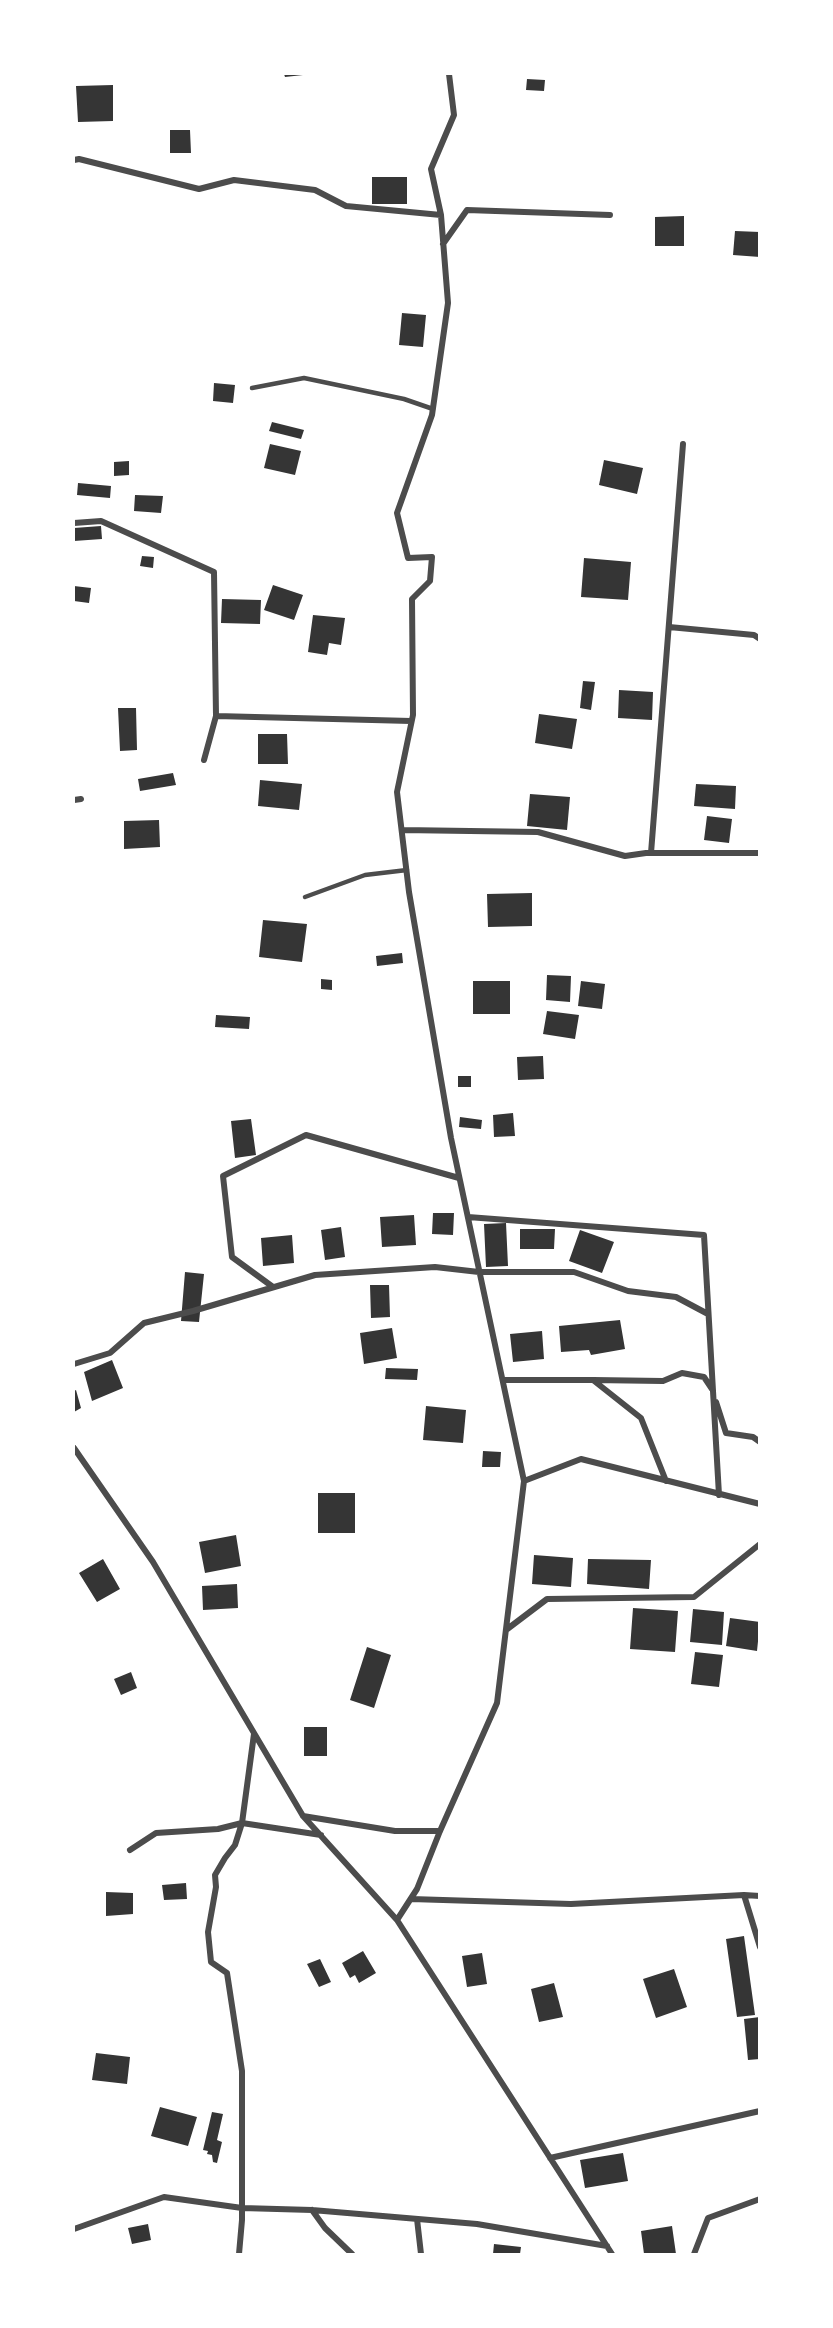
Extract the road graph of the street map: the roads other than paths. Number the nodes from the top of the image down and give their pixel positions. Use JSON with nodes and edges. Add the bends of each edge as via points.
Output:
{"nodes":[{"id":1,"x":449,"y":74,"type":"edge"},
{"id":2,"x":74,"y":160,"type":"edge"},
{"id":3,"x":441,"y":215,"type":"junction"},
{"id":4,"x":610,"y":215,"type":"dead end"},
{"id":5,"x":443,"y":244,"type":"junction"},
{"id":6,"x":252,"y":388,"type":"dead end"},
{"id":7,"x":433,"y":409,"type":"junction"},
{"id":8,"x":683,"y":444,"type":"dead end"},
{"id":9,"x":74,"y":523,"type":"edge"},
{"id":10,"x":669,"y":627,"type":"junction"},
{"id":11,"x":759,"y":637,"type":"edge"},
{"id":12,"x":216,"y":716,"type":"junction"},
{"id":13,"x":411,"y":721,"type":"junction"},
{"id":14,"x":204,"y":760,"type":"dead end"},
{"id":15,"x":81,"y":799,"type":"dead end"},
{"id":16,"x":74,"y":800,"type":"edge"},
{"id":17,"x":402,"y":830,"type":"junction"},
{"id":18,"x":651,"y":853,"type":"junction"},
{"id":19,"x":759,"y":853,"type":"edge"},
{"id":20,"x":407,"y":870,"type":"junction"},
{"id":21,"x":305,"y":897,"type":"dead end"},
{"id":22,"x":459,"y":1178,"type":"junction"},
{"id":23,"x":468,"y":1217,"type":"junction"},
{"id":24,"x":479,"y":1272,"type":"junction"},
{"id":25,"x":273,"y":1287,"type":"junction"},
{"id":26,"x":708,"y":1314,"type":"junction"},
{"id":27,"x":74,"y":1364,"type":"edge"},
{"id":28,"x":503,"y":1380,"type":"junction"},
{"id":29,"x":593,"y":1380,"type":"junction"},
{"id":30,"x":713,"y":1390,"type":"junction"},
{"id":31,"x":759,"y":1442,"type":"edge"},
{"id":32,"x":74,"y":1448,"type":"edge"},
{"id":33,"x":524,"y":1481,"type":"junction"},
{"id":34,"x":666,"y":1481,"type":"junction"},
{"id":35,"x":719,"y":1495,"type":"junction"},
{"id":36,"x":759,"y":1504,"type":"edge"},
{"id":37,"x":759,"y":1544,"type":"edge"},
{"id":38,"x":506,"y":1630,"type":"junction"},
{"id":39,"x":254,"y":1734,"type":"junction"},
{"id":40,"x":303,"y":1816,"type":"junction"},
{"id":41,"x":242,"y":1823,"type":"junction"},
{"id":42,"x":440,"y":1831,"type":"junction"},
{"id":43,"x":321,"y":1835,"type":"junction"},
{"id":44,"x":130,"y":1850,"type":"dead end"},
{"id":45,"x":744,"y":1895,"type":"junction"},
{"id":46,"x":759,"y":1896,"type":"edge"},
{"id":47,"x":411,"y":1899,"type":"junction"},
{"id":48,"x":397,"y":1920,"type":"junction"},
{"id":49,"x":759,"y":1947,"type":"edge"},
{"id":50,"x":759,"y":2111,"type":"edge"},
{"id":51,"x":550,"y":2158,"type":"junction"},
{"id":52,"x":759,"y":2199,"type":"edge"},
{"id":53,"x":242,"y":2208,"type":"junction"},
{"id":54,"x":312,"y":2210,"type":"junction"},
{"id":55,"x":417,"y":2219,"type":"junction"},
{"id":56,"x":74,"y":2229,"type":"edge"},
{"id":57,"x":606,"y":2246,"type":"junction"},
{"id":58,"x":239,"y":2254,"type":"edge"},
{"id":59,"x":352,"y":2254,"type":"edge"},
{"id":60,"x":421,"y":2254,"type":"edge"},
{"id":61,"x":612,"y":2254,"type":"edge"},
{"id":62,"x":694,"y":2254,"type":"edge"}],
"edges":[{"from":1,"to":3,"type":"street","via":[[454,115],[431,169]]},
{"from":2,"to":3,"type":"street","via":[[199,189],[234,180],[315,190],[346,206]]},
{"from":3,"to":5,"type":"street"},
{"from":4,"to":5,"type":"street","via":[[467,210]]},
{"from":5,"to":7,"type":"street","via":[[448,303]]},
{"from":6,"to":7,"type":"lane","via":[[304,378]]},
{"from":7,"to":13,"type":"street","via":[[397,513],[408,558],[432,557],[430,581],[412,599]]},
{"from":8,"to":10,"type":"street"},
{"from":9,"to":12,"type":"street","via":[[101,521],[214,572]]},
{"from":10,"to":11,"type":"street"},
{"from":10,"to":18,"type":"street"},
{"from":12,"to":13,"type":"street"},
{"from":12,"to":14,"type":"street"},
{"from":13,"to":17,"type":"street","via":[[396,792]]},
{"from":15,"to":16,"type":"street"},
{"from":17,"to":18,"type":"street","via":[[538,832],[625,856]]},
{"from":17,"to":20,"type":"street"},
{"from":18,"to":19,"type":"street"},
{"from":20,"to":21,"type":"lane","via":[[365,875]]},
{"from":20,"to":22,"type":"street"},
{"from":22,"to":23,"type":"street"},
{"from":22,"to":25,"type":"street","via":[[306,1135],[223,1176],[232,1257]]},
{"from":23,"to":24,"type":"street"},
{"from":23,"to":26,"type":"street","via":[[704,1235]]},
{"from":24,"to":25,"type":"street","via":[[435,1267],[315,1275]]},
{"from":24,"to":26,"type":"street","via":[[574,1272],[628,1291],[676,1298]]},
{"from":24,"to":28,"type":"street"},
{"from":25,"to":27,"type":"street","via":[[144,1323],[110,1353]]},
{"from":26,"to":30,"type":"street"},
{"from":28,"to":29,"type":"street"},
{"from":28,"to":33,"type":"street"},
{"from":29,"to":30,"type":"street","via":[[663,1381],[682,1372],[704,1377]]},
{"from":29,"to":34,"type":"street","via":[[641,1418]]},
{"from":30,"to":31,"type":"street","via":[[726,1433],[753,1437]]},
{"from":30,"to":35,"type":"street"},
{"from":32,"to":39,"type":"street","via":[[153,1562]]},
{"from":33,"to":34,"type":"street","via":[[581,1459]]},
{"from":33,"to":38,"type":"street"},
{"from":34,"to":35,"type":"street"},
{"from":35,"to":36,"type":"street"},
{"from":37,"to":38,"type":"street","via":[[694,1597],[546,1599]]},
{"from":38,"to":42,"type":"street","via":[[497,1704]]},
{"from":39,"to":40,"type":"street"},
{"from":39,"to":41,"type":"street"},
{"from":40,"to":42,"type":"street","via":[[396,1831]]},
{"from":40,"to":43,"type":"street"},
{"from":41,"to":43,"type":"street"},
{"from":41,"to":44,"type":"street","via":[[218,1829],[156,1833]]},
{"from":41,"to":53,"type":"street","via":[[235,1845],[215,1875],[208,1932],[211,1962],[227,1973],[242,2071]]},
{"from":42,"to":47,"type":"street"},
{"from":43,"to":48,"type":"street"},
{"from":45,"to":46,"type":"street"},
{"from":45,"to":47,"type":"street","via":[[571,1904]]},
{"from":45,"to":49,"type":"street"},
{"from":47,"to":48,"type":"street"},
{"from":48,"to":51,"type":"street"},
{"from":50,"to":51,"type":"street"},
{"from":51,"to":57,"type":"street"},
{"from":52,"to":62,"type":"street","via":[[708,2218]]},
{"from":53,"to":54,"type":"street"},
{"from":53,"to":56,"type":"street","via":[[164,2197]]},
{"from":53,"to":58,"type":"street"},
{"from":54,"to":55,"type":"street"},
{"from":54,"to":59,"type":"street"},
{"from":55,"to":57,"type":"street","via":[[477,2224]]},
{"from":55,"to":60,"type":"street"},
{"from":57,"to":61,"type":"street"}]}
